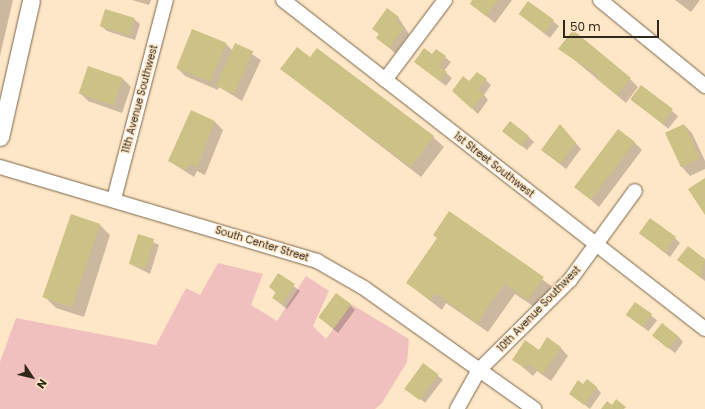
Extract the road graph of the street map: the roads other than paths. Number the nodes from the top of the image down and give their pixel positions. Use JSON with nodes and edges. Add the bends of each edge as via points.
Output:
{"nodes":[{"id":1,"x":31,"y":0,"type":"edge"},
{"id":2,"x":166,"y":0,"type":"edge"},
{"id":3,"x":283,"y":0,"type":"edge"},
{"id":4,"x":445,"y":0,"type":"edge"},
{"id":5,"x":600,"y":0,"type":"edge"},
{"id":6,"x":385,"y":80,"type":"junction"},
{"id":7,"x":705,"y":86,"type":"edge"},
{"id":8,"x":0,"y":137,"type":"edge"},
{"id":9,"x":0,"y":167,"type":"edge"},
{"id":10,"x":635,"y":191,"type":"dead end"},
{"id":11,"x":114,"y":199,"type":"junction"},
{"id":12,"x":595,"y":244,"type":"junction"},
{"id":13,"x":705,"y":329,"type":"edge"},
{"id":14,"x":479,"y":370,"type":"junction"},
{"id":15,"x":457,"y":409,"type":"edge"},
{"id":16,"x":534,"y":409,"type":"edge"}],
"edges":[{"from":1,"to":8,"type":"main road"},
{"from":2,"to":11,"type":"street","name":"11th Avenue Southwest"},
{"from":3,"to":6,"type":"street","name":"1st Street Southwest"},
{"from":4,"to":6,"type":"street"},
{"from":5,"to":7,"type":"street"},
{"from":6,"to":12,"type":"street","name":"1st Street Southwest"},
{"from":9,"to":11,"type":"street","name":"South Center Street"},
{"from":10,"to":12,"type":"street","name":"10th Avenue Southwest"},
{"from":11,"to":14,"type":"street","name":"South Center Street","via":[[317,261],[364,288]]},
{"from":12,"to":13,"type":"street","name":"1st Street Southwest"},
{"from":12,"to":14,"type":"street","name":"10th Avenue Southwest","via":[[570,280]]},
{"from":14,"to":15,"type":"street","name":"10th Avenue Southwest"},
{"from":14,"to":16,"type":"street","name":"South Center Street"}]}
